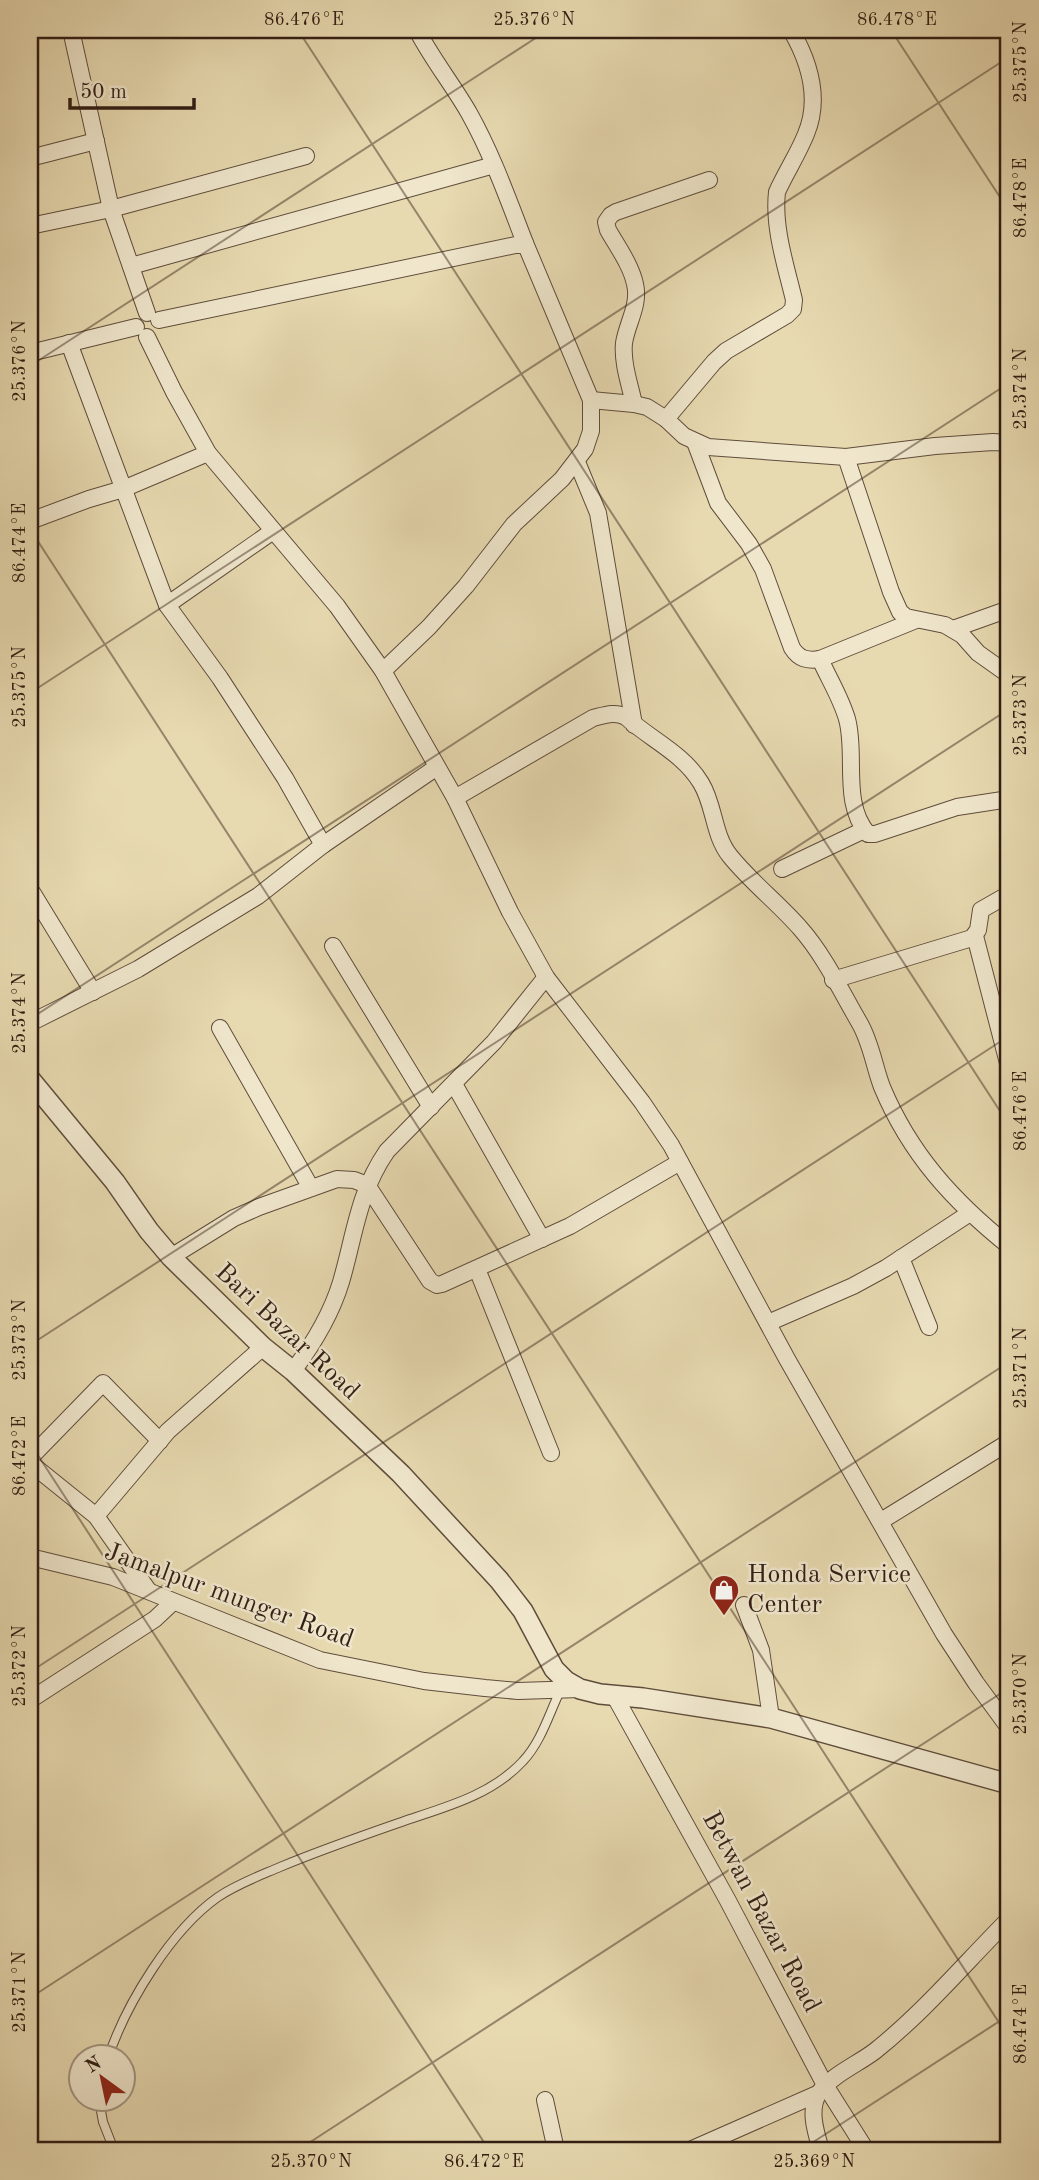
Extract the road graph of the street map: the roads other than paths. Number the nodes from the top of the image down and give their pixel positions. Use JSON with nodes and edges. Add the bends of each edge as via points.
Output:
{"nodes":[{"id":1,"x":71,"y":30,"type":"edge"},
{"id":2,"x":418,"y":30,"type":"edge"},
{"id":3,"x":791,"y":30,"type":"edge"},
{"id":4,"x":96,"y":142,"type":"junction"},
{"id":5,"x":306,"y":156,"type":"dead end"},
{"id":6,"x":30,"y":158,"type":"edge"},
{"id":7,"x":494,"y":165,"type":"junction"},
{"id":8,"x":709,"y":180,"type":"dead end"},
{"id":9,"x":111,"y":209,"type":"junction"},
{"id":10,"x":30,"y":226,"type":"edge"},
{"id":11,"x":525,"y":243,"type":"junction"},
{"id":12,"x":131,"y":266,"type":"junction"},
{"id":13,"x":153,"y":317,"type":"junction"},
{"id":14,"x":141,"y":332,"type":"junction"},
{"id":15,"x":69,"y":344,"type":"junction"},
{"id":16,"x":30,"y":353,"type":"edge"},
{"id":17,"x":591,"y":400,"type":"junction"},
{"id":18,"x":634,"y":404,"type":"junction"},
{"id":19,"x":666,"y":419,"type":"junction"},
{"id":20,"x":695,"y":442,"type":"junction"},
{"id":21,"x":1009,"y":443,"type":"edge"},
{"id":22,"x":208,"y":453,"type":"junction"},
{"id":23,"x":846,"y":457,"type":"junction"},
{"id":24,"x":577,"y":461,"type":"junction"},
{"id":25,"x":122,"y":489,"type":"junction"},
{"id":26,"x":30,"y":521,"type":"edge"},
{"id":27,"x":273,"y":531,"type":"junction"},
{"id":28,"x":167,"y":604,"type":"junction"},
{"id":29,"x":1009,"y":609,"type":"edge"},
{"id":30,"x":916,"y":620,"type":"junction"},
{"id":31,"x":953,"y":629,"type":"junction"},
{"id":32,"x":820,"y":659,"type":"junction"},
{"id":33,"x":383,"y":671,"type":"junction"},
{"id":34,"x":1009,"y":675,"type":"edge"},
{"id":35,"x":634,"y":724,"type":"junction"},
{"id":36,"x":437,"y":767,"type":"junction"},
{"id":37,"x":455,"y":798,"type":"junction"},
{"id":38,"x":1009,"y":799,"type":"edge"},
{"id":39,"x":864,"y":830,"type":"junction"},
{"id":40,"x":323,"y":845,"type":"junction"},
{"id":41,"x":782,"y":869,"type":"dead end"},
{"id":42,"x":30,"y":889,"type":"edge"},
{"id":43,"x":1009,"y":894,"type":"edge"},
{"id":44,"x":975,"y":936,"type":"junction"},
{"id":45,"x":333,"y":946,"type":"dead end"},
{"id":46,"x":546,"y":977,"type":"junction"},
{"id":47,"x":833,"y":980,"type":"junction"},
{"id":48,"x":93,"y":992,"type":"junction"},
{"id":49,"x":30,"y":1023,"type":"edge"},
{"id":50,"x":220,"y":1028,"type":"dead end"},
{"id":51,"x":1009,"y":1067,"type":"edge"},
{"id":52,"x":30,"y":1080,"type":"edge"},
{"id":53,"x":454,"y":1084,"type":"junction"},
{"id":54,"x":431,"y":1107,"type":"junction"},
{"id":55,"x":680,"y":1162,"type":"junction"},
{"id":56,"x":367,"y":1185,"type":"junction"},
{"id":57,"x":311,"y":1188,"type":"junction"},
{"id":58,"x":970,"y":1213,"type":"junction"},
{"id":59,"x":542,"y":1239,"type":"junction"},
{"id":60,"x":1009,"y":1246,"type":"edge"},
{"id":61,"x":171,"y":1257,"type":"junction"},
{"id":62,"x":901,"y":1258,"type":"junction"},
{"id":63,"x":477,"y":1269,"type":"junction"},
{"id":64,"x":768,"y":1322,"type":"junction"},
{"id":65,"x":929,"y":1327,"type":"dead end"},
{"id":66,"x":263,"y":1347,"type":"junction"},
{"id":67,"x":293,"y":1371,"type":"junction"},
{"id":68,"x":160,"y":1441,"type":"junction"},
{"id":69,"x":1009,"y":1442,"type":"edge"},
{"id":70,"x":551,"y":1453,"type":"dead end"},
{"id":71,"x":30,"y":1461,"type":"edge"},
{"id":72,"x":96,"y":1516,"type":"junction"},
{"id":73,"x":881,"y":1521,"type":"junction"},
{"id":74,"x":30,"y":1557,"type":"edge"},
{"id":75,"x":149,"y":1591,"type":"junction"},
{"id":76,"x":173,"y":1602,"type":"junction"},
{"id":77,"x":744,"y":1605,"type":"dead end"},
{"id":78,"x":570,"y":1689,"type":"junction"},
{"id":79,"x":614,"y":1695,"type":"junction"},
{"id":80,"x":30,"y":1700,"type":"edge"},
{"id":81,"x":771,"y":1718,"type":"junction"},
{"id":82,"x":1009,"y":1728,"type":"edge"},
{"id":83,"x":1009,"y":1784,"type":"edge"},
{"id":84,"x":1009,"y":1919,"type":"edge"},
{"id":85,"x":112,"y":2044,"type":"edge"},
{"id":86,"x":821,"y":2090,"type":"junction"},
{"id":87,"x":545,"y":2100,"type":"dead end"},
{"id":88,"x":102,"y":2114,"type":"edge"},
{"id":89,"x":114,"y":2150,"type":"edge"},
{"id":90,"x":556,"y":2150,"type":"edge"},
{"id":91,"x":690,"y":2150,"type":"edge"},
{"id":92,"x":821,"y":2150,"type":"edge"},
{"id":93,"x":866,"y":2150,"type":"edge"}],
"edges":[{"from":1,"to":4,"type":"street"},
{"from":2,"to":7,"type":"street","via":[[469,113]]},
{"from":3,"to":19,"type":"street","via":[[801,47],[813,90],[811,121],[776,202],[794,306],[713,362]]},
{"from":4,"to":6,"type":"street"},
{"from":4,"to":9,"type":"street"},
{"from":5,"to":9,"type":"street"},
{"from":7,"to":11,"type":"street"},
{"from":7,"to":12,"type":"street"},
{"from":8,"to":18,"type":"street","via":[[616,212],[606,222],[635,284],[635,306],[624,344]]},
{"from":9,"to":10,"type":"street"},
{"from":9,"to":12,"type":"street"},
{"from":11,"to":13,"type":"street"},
{"from":11,"to":17,"type":"street"},
{"from":12,"to":13,"type":"street"},
{"from":13,"to":14,"type":"street","via":[[158,332]]},
{"from":14,"to":15,"type":"street"},
{"from":14,"to":22,"type":"street"},
{"from":15,"to":16,"type":"street"},
{"from":15,"to":25,"type":"street"},
{"from":17,"to":18,"type":"street"},
{"from":17,"to":24,"type":"street","via":[[591,431]]},
{"from":18,"to":19,"type":"street"},
{"from":19,"to":20,"type":"street"},
{"from":20,"to":23,"type":"street","via":[[708,447]]},
{"from":20,"to":32,"type":"street","via":[[718,503],[763,569],[792,648],[800,658]]},
{"from":21,"to":23,"type":"street"},
{"from":22,"to":25,"type":"street"},
{"from":22,"to":27,"type":"street"},
{"from":23,"to":30,"type":"street","via":[[896,604],[906,617]]},
{"from":24,"to":33,"type":"street","via":[[514,524],[429,627]]},
{"from":24,"to":35,"type":"street","via":[[598,513]]},
{"from":25,"to":26,"type":"street"},
{"from":25,"to":28,"type":"street"},
{"from":27,"to":28,"type":"street"},
{"from":27,"to":33,"type":"street","via":[[337,606]]},
{"from":28,"to":40,"type":"street","via":[[285,778]]},
{"from":29,"to":31,"type":"street"},
{"from":30,"to":31,"type":"street"},
{"from":30,"to":32,"type":"street"},
{"from":31,"to":34,"type":"street"},
{"from":32,"to":39,"type":"street","via":[[847,719],[852,784]]},
{"from":33,"to":36,"type":"street"},
{"from":35,"to":37,"type":"street","via":[[618,713],[593,718]]},
{"from":35,"to":47,"type":"street","via":[[692,770],[702,784],[723,847],[800,929]]},
{"from":36,"to":37,"type":"street"},
{"from":36,"to":40,"type":"street"},
{"from":37,"to":46,"type":"street"},
{"from":38,"to":39,"type":"street","via":[[948,809],[872,835]]},
{"from":39,"to":41,"type":"street"},
{"from":40,"to":48,"type":"street","via":[[258,896]]},
{"from":42,"to":48,"type":"street"},
{"from":43,"to":44,"type":"street","via":[[981,910]]},
{"from":44,"to":47,"type":"street"},
{"from":44,"to":51,"type":"street"},
{"from":45,"to":54,"type":"street"},
{"from":46,"to":53,"type":"street"},
{"from":46,"to":55,"type":"street","via":[[642,1102]]},
{"from":47,"to":58,"type":"street","via":[[869,1043],[900,1125],[927,1166]]},
{"from":48,"to":49,"type":"street"},
{"from":50,"to":57,"type":"street"},
{"from":52,"to":61,"type":"street","name":"Bari Bazar Road"},
{"from":53,"to":54,"type":"street"},
{"from":53,"to":59,"type":"street"},
{"from":54,"to":56,"type":"street","via":[[387,1151]]},
{"from":55,"to":59,"type":"street"},
{"from":55,"to":64,"type":"street"},
{"from":56,"to":57,"type":"street","via":[[345,1178]]},
{"from":56,"to":63,"type":"street","via":[[433,1284]]},
{"from":56,"to":67,"type":"street","via":[[329,1315]]},
{"from":57,"to":61,"type":"street","via":[[234,1218]]},
{"from":58,"to":60,"type":"street"},
{"from":58,"to":62,"type":"street"},
{"from":59,"to":63,"type":"street"},
{"from":61,"to":66,"type":"street","name":"Bari Bazar Road"},
{"from":62,"to":64,"type":"street","via":[[853,1286]]},
{"from":62,"to":65,"type":"street"},
{"from":63,"to":70,"type":"street"},
{"from":64,"to":73,"type":"street"},
{"from":66,"to":67,"type":"street","name":"Bari Bazar Road"},
{"from":66,"to":68,"type":"street"},
{"from":67,"to":78,"type":"street","name":"Bari Bazar Road","via":[[419,1493],[499,1580]]},
{"from":68,"to":71,"type":"street","via":[[103,1383]]},
{"from":68,"to":72,"type":"street"},
{"from":69,"to":73,"type":"street"},
{"from":71,"to":72,"type":"street"},
{"from":72,"to":75,"type":"street"},
{"from":73,"to":82,"type":"street","via":[[944,1634]]},
{"from":74,"to":75,"type":"street","name":"Jamalpur munger Road","via":[[113,1577]]},
{"from":75,"to":76,"type":"street","name":"Jamalpur munger Road"},
{"from":76,"to":78,"type":"street","name":"Jamalpur munger Road","via":[[320,1660],[424,1681],[518,1691]]},
{"from":76,"to":80,"type":"street","via":[[155,1619]]},
{"from":77,"to":81,"type":"street","via":[[761,1650]]},
{"from":78,"to":79,"type":"street"},
{"from":78,"to":85,"type":"lane","via":[[524,1761],[485,1790],[317,1852],[218,1897],[170,1944]]},
{"from":79,"to":81,"type":"street"},
{"from":79,"to":86,"type":"street","name":"Betwan Bazar Road","via":[[727,1899]]},
{"from":81,"to":83,"type":"street"},
{"from":84,"to":86,"type":"street","via":[[906,2023]]},
{"from":86,"to":91,"type":"street"},
{"from":86,"to":92,"type":"street","via":[[814,2106],[814,2123]]},
{"from":86,"to":93,"type":"street","name":"Betwan Bazar Road"},
{"from":87,"to":90,"type":"street"},
{"from":88,"to":89,"type":"lane"}]}
